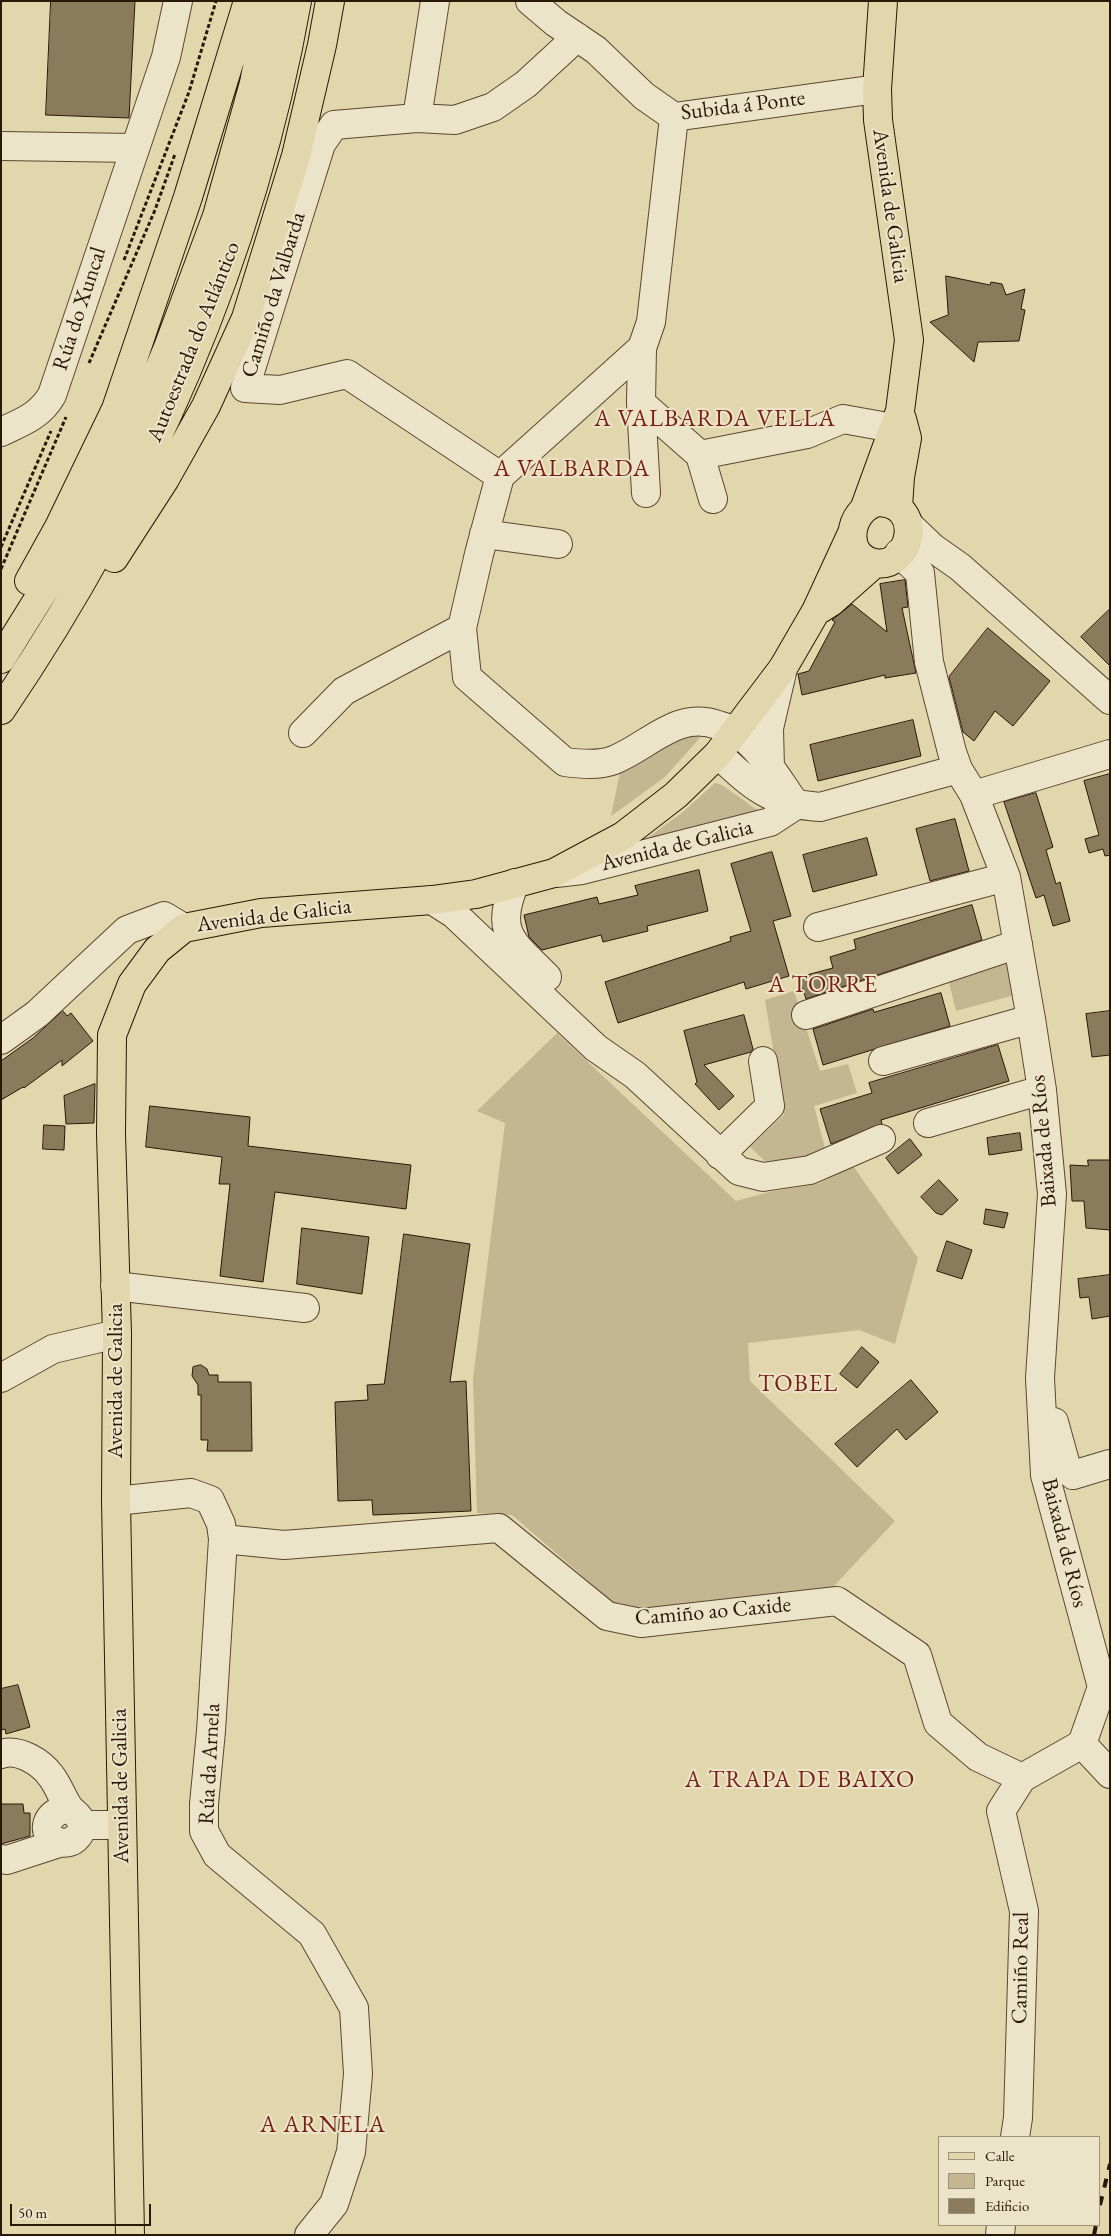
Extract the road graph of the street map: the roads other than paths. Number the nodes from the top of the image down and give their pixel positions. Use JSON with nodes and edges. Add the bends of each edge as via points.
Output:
{"nodes":[{"id":1,"x":178,"y":1,"type":"edge"},
{"id":2,"x":248,"y":1,"type":"edge"},
{"id":3,"x":270,"y":1,"type":"edge"},
{"id":4,"x":297,"y":1,"type":"edge"},
{"id":5,"x":330,"y":1,"type":"edge"},
{"id":6,"x":435,"y":1,"type":"edge"},
{"id":7,"x":530,"y":1,"type":"edge"},
{"id":8,"x":883,"y":1,"type":"edge"},
{"id":9,"x":577,"y":38,"type":"junction"},
{"id":10,"x":877,"y":89,"type":"junction"},
{"id":11,"x":674,"y":116,"type":"junction"},
{"id":12,"x":416,"y":118,"type":"junction"},
{"id":13,"x":1,"y":146,"type":"edge"},
{"id":14,"x":135,"y":147,"type":"junction"},
{"id":15,"x":642,"y":348,"type":"junction"},
{"id":16,"x":641,"y":403,"type":"junction"},
{"id":17,"x":897,"y":420,"type":"junction"},
{"id":18,"x":1,"y":432,"type":"edge"},
{"id":19,"x":700,"y":455,"type":"junction"},
{"id":20,"x":500,"y":476,"type":"junction"},
{"id":21,"x":646,"y":493,"type":"dead end"},
{"id":22,"x":713,"y":499,"type":"dead end"},
{"id":23,"x":865,"y":507,"type":"junction"},
{"id":24,"x":852,"y":533,"type":"junction"},
{"id":25,"x":484,"y":534,"type":"junction"},
{"id":26,"x":897,"y":539,"type":"junction"},
{"id":27,"x":558,"y":544,"type":"dead end"},
{"id":28,"x":816,"y":611,"type":"junction"},
{"id":29,"x":462,"y":628,"type":"junction"},
{"id":30,"x":1,"y":630,"type":"edge"},
{"id":31,"x":46,"y":643,"type":"junction"},
{"id":32,"x":1,"y":659,"type":"edge"},
{"id":33,"x":783,"y":668,"type":"junction"},
{"id":34,"x":1110,"y":700,"type":"edge"},
{"id":35,"x":1,"y":710,"type":"edge"},
{"id":36,"x":735,"y":731,"type":"junction"},
{"id":37,"x":303,"y":733,"type":"dead end"},
{"id":38,"x":718,"y":754,"type":"junction"},
{"id":39,"x":1110,"y":754,"type":"edge"},
{"id":40,"x":770,"y":769,"type":"junction"},
{"id":41,"x":958,"y":769,"type":"junction"},
{"id":42,"x":974,"y":795,"type":"junction"},
{"id":43,"x":796,"y":805,"type":"junction"},
{"id":44,"x":554,"y":873,"type":"junction"},
{"id":45,"x":1006,"y":877,"type":"junction"},
{"id":46,"x":515,"y":883,"type":"junction"},
{"id":47,"x":432,"y":900,"type":"junction"},
{"id":48,"x":818,"y":927,"type":"dead end"},
{"id":49,"x":184,"y":928,"type":"junction"},
{"id":50,"x":1018,"y":944,"type":"junction"},
{"id":51,"x":806,"y":1015,"type":"dead end"},
{"id":52,"x":1032,"y":1019,"type":"junction"},
{"id":53,"x":1,"y":1040,"type":"edge"},
{"id":54,"x":763,"y":1061,"type":"dead end"},
{"id":55,"x":882,"y":1061,"type":"dead end"},
{"id":56,"x":635,"y":1075,"type":"junction"},
{"id":57,"x":1042,"y":1090,"type":"junction"},
{"id":58,"x":928,"y":1123,"type":"dead end"},
{"id":59,"x":881,"y":1139,"type":"dead end"},
{"id":60,"x":720,"y":1154,"type":"junction"},
{"id":61,"x":115,"y":1286,"type":"junction"},
{"id":62,"x":306,"y":1308,"type":"dead end"},
{"id":63,"x":117,"y":1334,"type":"junction"},
{"id":64,"x":1,"y":1378,"type":"edge"},
{"id":65,"x":1042,"y":1411,"type":"junction"},
{"id":66,"x":1110,"y":1464,"type":"edge"},
{"id":67,"x":116,"y":1500,"type":"junction"},
{"id":68,"x":223,"y":1539,"type":"junction"},
{"id":69,"x":1082,"y":1744,"type":"junction"},
{"id":70,"x":1,"y":1754,"type":"edge"},
{"id":71,"x":1110,"y":1774,"type":"edge"},
{"id":72,"x":1022,"y":1778,"type":"junction"},
{"id":73,"x":76,"y":1817,"type":"junction"},
{"id":74,"x":122,"y":1825,"type":"junction"},
{"id":75,"x":1,"y":1859,"type":"edge"},
{"id":76,"x":1015,"y":2136,"type":"edge"},
{"id":77,"x":130,"y":2235,"type":"edge"},
{"id":78,"x":309,"y":2235,"type":"edge"}],
"edges":[{"from":1,"to":14,"type":"street","name":"Rúa do Xuncal","via":[[166,57]]},
{"from":2,"to":30,"type":"main road","via":[[188,197],[116,409],[59,527]]},
{"from":3,"to":32,"type":"main road","name":"Autoestrada do Atlántico","via":[[254,82],[217,216],[169,345],[131,437],[77,537]]},
{"from":4,"to":31,"type":"main road","name":"Autoestrada do Atlántico","via":[[269,129],[243,220],[210,314],[179,392],[115,522]]},
{"from":5,"to":31,"type":"main road","via":[[296,156],[246,318],[206,406],[164,478],[104,574]]},
{"from":6,"to":12,"type":"street"},
{"from":7,"to":9,"type":"street","name":"Subida á Ponte"},
{"from":8,"to":10,"type":"main road","name":"Avenida de Galicia"},
{"from":9,"to":11,"type":"street","name":"Subida á Ponte","via":[[596,50],[644,96]]},
{"from":9,"to":12,"type":"street","via":[[526,84],[493,107],[455,120]]},
{"from":10,"to":11,"type":"street","name":"Subida á Ponte"},
{"from":10,"to":17,"type":"main road","name":"Avenida de Galicia","via":[[878,120],[909,340]]},
{"from":11,"to":15,"type":"street","via":[[651,322]]},
{"from":12,"to":20,"type":"street","name":"Camiño da Valbarda","via":[[334,125],[321,144],[245,388],[280,390],[348,374]]},
{"from":13,"to":14,"type":"street"},
{"from":14,"to":18,"type":"street","name":"Rúa do Xuncal","via":[[52,395],[36,416]]},
{"from":15,"to":16,"type":"street"},
{"from":15,"to":20,"type":"street"},
{"from":16,"to":19,"type":"street"},
{"from":16,"to":21,"type":"street"},
{"from":17,"to":19,"type":"street","via":[[843,419],[807,434]]},
{"from":17,"to":23,"type":"main road","name":"Avenida de Galicia"},
{"from":17,"to":26,"type":"main road","name":"Avenida de Galicia","via":[[907,438],[900,477]]},
{"from":19,"to":22,"type":"street"},
{"from":20,"to":25,"type":"street"},
{"from":23,"to":24,"type":"main road","name":"Avenida de Galicia","via":[[856,519]]},
{"from":23,"to":26,"type":"main road","via":[[884,502]]},
{"from":24,"to":26,"type":"main road","via":[[852,541],[860,553]]},
{"from":24,"to":28,"type":"main road","name":"Avenida de Galicia"},
{"from":25,"to":27,"type":"street"},
{"from":25,"to":29,"type":"street"},
{"from":26,"to":28,"type":"main road","name":"Avenida de Galicia","via":[[831,602]]},
{"from":26,"to":34,"type":"street","via":[[933,548],[960,567]]},
{"from":26,"to":41,"type":"street","name":"Baixada de Ríos","via":[[920,573],[929,662]]},
{"from":28,"to":33,"type":"main road","name":"Avenida de Galicia"},
{"from":29,"to":36,"type":"street","via":[[467,677],[565,762],[585,765],[613,761],[672,727],[693,720]]},
{"from":29,"to":37,"type":"street","via":[[344,691]]},
{"from":31,"to":35,"type":"main road","name":"Autoestrada do Atlántico"},
{"from":33,"to":36,"type":"main road","name":"Avenida de Galicia"},
{"from":33,"to":40,"type":"street","name":"Avenida de Galicia","via":[[768,728]]},
{"from":36,"to":38,"type":"main road","name":"Avenida de Galicia"},
{"from":36,"to":40,"type":"street","via":[[755,749]]},
{"from":38,"to":43,"type":"street","name":"Avenida de Galicia","via":[[751,785]]},
{"from":38,"to":44,"type":"main road","name":"Avenida de Galicia","via":[[676,795],[623,836]]},
{"from":39,"to":42,"type":"street"},
{"from":40,"to":43,"type":"street"},
{"from":41,"to":42,"type":"street","name":"Baixada de Ríos"},
{"from":41,"to":43,"type":"street","name":"Avenida de Galicia","via":[[820,806]]},
{"from":42,"to":45,"type":"street","name":"Baixada de Ríos"},
{"from":43,"to":44,"type":"street","name":"Avenida de Galicia","via":[[770,822],[582,870]]},
{"from":44,"to":46,"type":"main road","name":"Avenida de Galicia"},
{"from":45,"to":48,"type":"street"},
{"from":45,"to":50,"type":"street","name":"Baixada de Ríos"},
{"from":46,"to":47,"type":"main road","name":"Avenida de Galicia","via":[[476,894]]},
{"from":46,"to":56,"type":"street","via":[[505,918],[511,941],[607,1038]]},
{"from":47,"to":49,"type":"main road","name":"Avenida de Galicia","via":[[261,913]]},
{"from":47,"to":56,"type":"street","via":[[454,914],[596,1048]]},
{"from":49,"to":53,"type":"street","via":[[164,916],[127,930],[37,1014]]},
{"from":49,"to":61,"type":"main road","name":"Avenida de Galicia","via":[[157,950],[132,984],[112,1034]]},
{"from":50,"to":51,"type":"street"},
{"from":50,"to":52,"type":"street","name":"Baixada de Ríos"},
{"from":52,"to":55,"type":"street"},
{"from":52,"to":57,"type":"street","name":"Baixada de Ríos"},
{"from":54,"to":60,"type":"street","via":[[770,1106]]},
{"from":56,"to":60,"type":"street"},
{"from":57,"to":58,"type":"street"},
{"from":57,"to":65,"type":"street","name":"Baixada de Ríos","via":[[1052,1194],[1040,1378]]},
{"from":59,"to":60,"type":"street","via":[[810,1170],[763,1177],[738,1171]]},
{"from":61,"to":62,"type":"street"},
{"from":61,"to":63,"type":"main road","name":"Avenida de Galicia"},
{"from":63,"to":64,"type":"street","via":[[53,1349]]},
{"from":63,"to":67,"type":"main road","name":"Avenida de Galicia"},
{"from":65,"to":66,"type":"street","via":[[1052,1418],[1067,1469],[1073,1476]]},
{"from":65,"to":69,"type":"street","name":"Baixada de Ríos","via":[[1045,1475],[1102,1687]]},
{"from":67,"to":68,"type":"street","name":"Rúa da Arnela","via":[[191,1493],[210,1500],[221,1524]]},
{"from":67,"to":74,"type":"main road","name":"Avenida de Galicia"},
{"from":68,"to":72,"type":"street","name":"Camiño ao Caxide","via":[[284,1545],[499,1528],[607,1616],[641,1623],[837,1601],[917,1655],[938,1724],[978,1757]]},
{"from":68,"to":78,"type":"street","name":"Rúa da Arnela","via":[[204,1831],[217,1855],[312,1934],[354,2008],[358,2074],[351,2152],[334,2204]]},
{"from":69,"to":71,"type":"street"},
{"from":69,"to":72,"type":"street"},
{"from":70,"to":73,"type":"street","via":[[25,1755],[50,1774]]},
{"from":72,"to":76,"type":"street","name":"Camiño Real","via":[[1001,1811],[1024,1911]]},
{"from":73,"to":74,"type":"street"},
{"from":73,"to":75,"type":"street","via":[[59,1809],[50,1816],[47,1826],[50,1836],[60,1843],[8,1860]]},
{"from":74,"to":77,"type":"main road","name":"Avenida de Galicia"}]}
